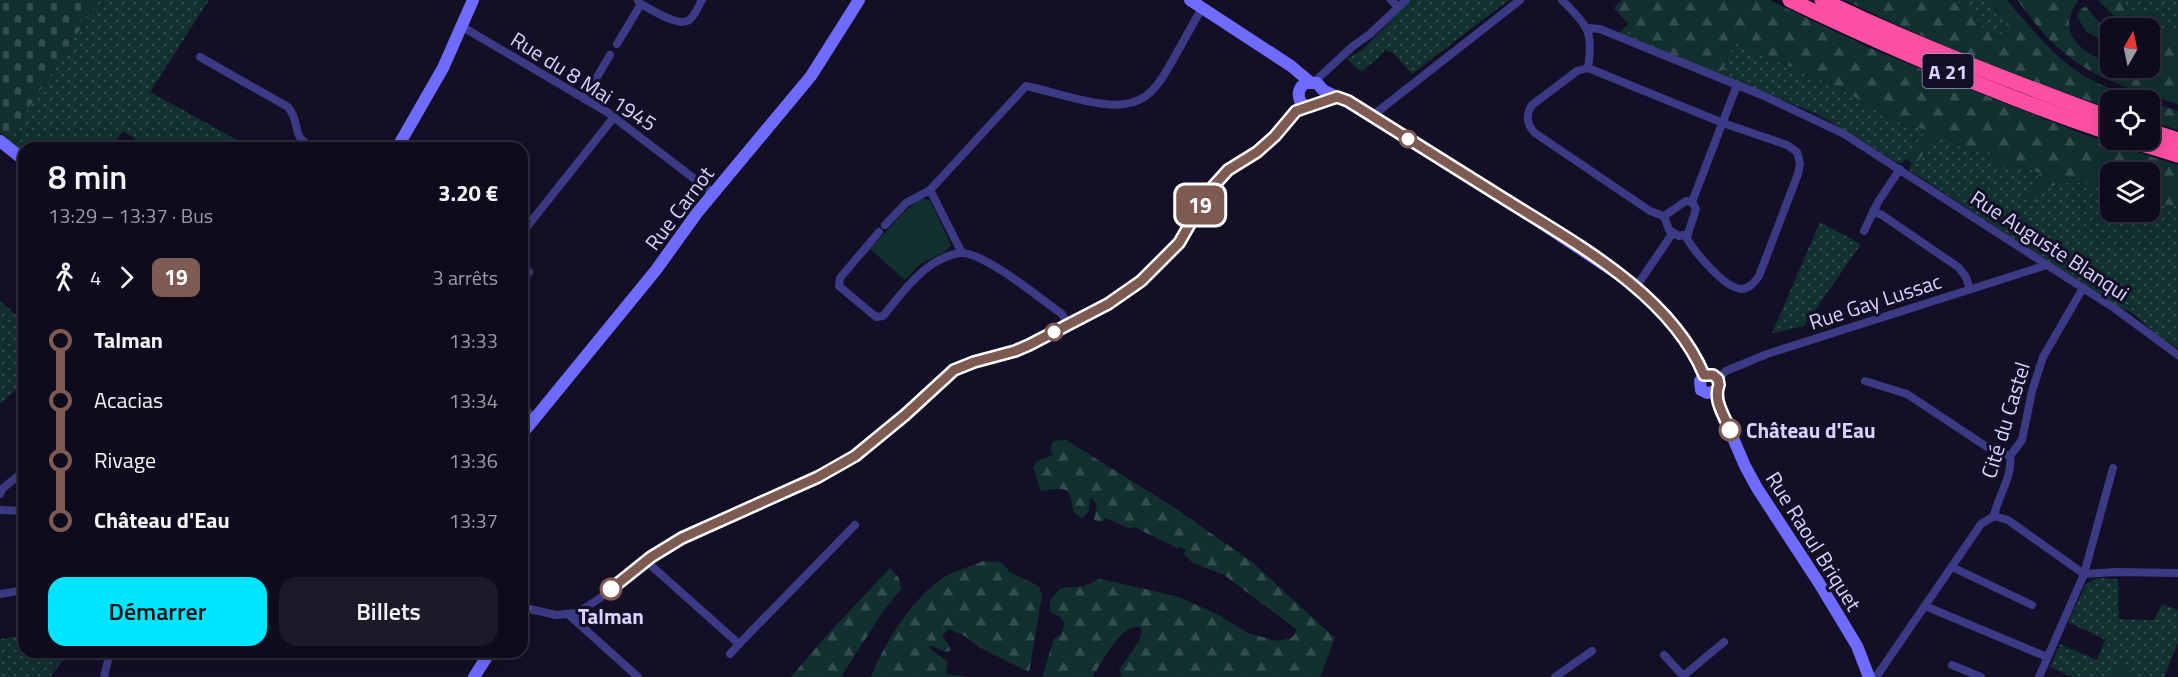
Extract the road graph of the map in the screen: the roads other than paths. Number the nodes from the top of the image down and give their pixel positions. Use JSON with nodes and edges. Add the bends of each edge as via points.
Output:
{"nodes":[{"id":1,"x":473,"y":0,"type":"edge"},
{"id":2,"x":702,"y":0,"type":"edge"},
{"id":3,"x":860,"y":0,"type":"edge"},
{"id":4,"x":1190,"y":0,"type":"edge"},
{"id":5,"x":1391,"y":0,"type":"edge"},
{"id":6,"x":1406,"y":0,"type":"edge"},
{"id":7,"x":1520,"y":0,"type":"edge"},
{"id":8,"x":1562,"y":0,"type":"edge"},
{"id":9,"x":1790,"y":0,"type":"edge"},
{"id":10,"x":1822,"y":0,"type":"edge"},
{"id":11,"x":639,"y":2,"type":"edge"},
{"id":12,"x":1202,"y":8,"type":"junction"},
{"id":13,"x":1398,"y":8,"type":"junction"},
{"id":14,"x":461,"y":26,"type":"junction"},
{"id":15,"x":1587,"y":28,"type":"junction"},
{"id":16,"x":617,"y":44,"type":"dead end"},
{"id":17,"x":610,"y":55,"type":"dead end"},
{"id":18,"x":200,"y":57,"type":"dead end"},
{"id":19,"x":1588,"y":68,"type":"junction"},
{"id":20,"x":1296,"y":69,"type":"junction"},
{"id":21,"x":1317,"y":83,"type":"junction"},
{"id":22,"x":1737,"y":85,"type":"junction"},
{"id":23,"x":1299,"y":94,"type":"junction"},
{"id":24,"x":1337,"y":97,"type":"junction"},
{"id":25,"x":584,"y":99,"type":"junction"},
{"id":26,"x":1314,"y":105,"type":"junction"},
{"id":27,"x":1296,"y":111,"type":"junction"},
{"id":28,"x":2100,"y":114,"type":"edge"},
{"id":29,"x":1372,"y":116,"type":"junction"},
{"id":30,"x":614,"y":117,"type":"junction"},
{"id":31,"x":1723,"y":123,"type":"junction"},
{"id":32,"x":2100,"y":129,"type":"edge"},
{"id":33,"x":2160,"y":134,"type":"edge"},
{"id":34,"x":2178,"y":140,"type":"edge"},
{"id":35,"x":0,"y":141,"type":"edge"},
{"id":36,"x":302,"y":142,"type":"edge"},
{"id":37,"x":400,"y":142,"type":"edge"},
{"id":38,"x":2160,"y":149,"type":"edge"},
{"id":39,"x":18,"y":155,"type":"edge"},
{"id":40,"x":2178,"y":155,"type":"edge"},
{"id":41,"x":1900,"y":169,"type":"junction"},
{"id":42,"x":930,"y":190,"type":"junction"},
{"id":43,"x":713,"y":193,"type":"junction"},
{"id":44,"x":1692,"y":202,"type":"junction"},
{"id":45,"x":1873,"y":211,"type":"junction"},
{"id":46,"x":1664,"y":216,"type":"junction"},
{"id":47,"x":528,"y":225,"type":"edge"},
{"id":48,"x":1864,"y":231,"type":"dead end"},
{"id":49,"x":1672,"y":234,"type":"junction"},
{"id":50,"x":1684,"y":235,"type":"junction"},
{"id":51,"x":962,"y":253,"type":"junction"},
{"id":52,"x":2047,"y":265,"type":"junction"},
{"id":53,"x":1636,"y":287,"type":"junction"},
{"id":54,"x":2083,"y":288,"type":"junction"},
{"id":55,"x":1970,"y":289,"type":"junction"},
{"id":56,"x":1068,"y":324,"type":"junction"},
{"id":57,"x":2178,"y":355,"type":"edge"},
{"id":58,"x":1704,"y":375,"type":"junction"},
{"id":59,"x":1865,"y":381,"type":"dead end"},
{"id":60,"x":1717,"y":385,"type":"junction"},
{"id":61,"x":528,"y":412,"type":"edge"},
{"id":62,"x":534,"y":421,"type":"junction"},
{"id":63,"x":528,"y":428,"type":"edge"},
{"id":64,"x":2010,"y":456,"type":"junction"},
{"id":65,"x":2113,"y":468,"type":"dead end"},
{"id":66,"x":18,"y":476,"type":"edge"},
{"id":67,"x":0,"y":494,"type":"edge"},
{"id":68,"x":0,"y":510,"type":"edge"},
{"id":69,"x":18,"y":511,"type":"edge"},
{"id":70,"x":1994,"y":516,"type":"junction"},
{"id":71,"x":855,"y":525,"type":"dead end"},
{"id":72,"x":646,"y":561,"type":"junction"},
{"id":73,"x":1952,"y":567,"type":"junction"},
{"id":74,"x":2178,"y":573,"type":"edge"},
{"id":75,"x":2084,"y":574,"type":"junction"},
{"id":76,"x":18,"y":591,"type":"edge"},
{"id":77,"x":0,"y":594,"type":"edge"},
{"id":78,"x":2032,"y":605,"type":"dead end"},
{"id":79,"x":1925,"y":606,"type":"junction"},
{"id":80,"x":528,"y":609,"type":"edge"},
{"id":81,"x":569,"y":615,"type":"junction"},
{"id":82,"x":1724,"y":642,"type":"dead end"},
{"id":83,"x":739,"y":644,"type":"junction"},
{"id":84,"x":1592,"y":651,"type":"dead end"},
{"id":85,"x":730,"y":654,"type":"dead end"},
{"id":86,"x":1664,"y":655,"type":"dead end"},
{"id":87,"x":2047,"y":657,"type":"junction"},
{"id":88,"x":108,"y":658,"type":"edge"},
{"id":89,"x":486,"y":658,"type":"edge"},
{"id":90,"x":1952,"y":665,"type":"dead end"},
{"id":91,"x":1683,"y":676,"type":"edge"},
{"id":92,"x":104,"y":677,"type":"edge"},
{"id":93,"x":474,"y":677,"type":"edge"},
{"id":94,"x":638,"y":677,"type":"edge"},
{"id":95,"x":1555,"y":677,"type":"edge"},
{"id":96,"x":1869,"y":677,"type":"edge"},
{"id":97,"x":1876,"y":677,"type":"edge"},
{"id":98,"x":1981,"y":677,"type":"edge"},
{"id":99,"x":2039,"y":677,"type":"edge"}],
"edges":[{"from":1,"to":14,"type":"main road"},
{"from":2,"to":11,"type":"street","via":[[691,19],[684,23]]},
{"from":3,"to":43,"type":"main road","name":"Rue Carnot","via":[[811,76]]},
{"from":4,"to":12,"type":"main road"},
{"from":5,"to":13,"type":"street"},
{"from":6,"to":13,"type":"street"},
{"from":7,"to":29,"type":"street"},
{"from":8,"to":15,"type":"street"},
{"from":9,"to":32,"type":"highway","number":"A 21","via":[[1988,88]]},
{"from":10,"to":28,"type":"highway","number":"A 21","via":[[1977,68]]},
{"from":11,"to":16,"type":"street"},
{"from":12,"to":20,"type":"main road"},
{"from":12,"to":42,"type":"street","via":[[1160,83],[1145,97],[1132,103],[1105,104],[1026,86]]},
{"from":13,"to":21,"type":"street"},
{"from":14,"to":25,"type":"street","name":"Rue du 8 Mai 1945"},
{"from":14,"to":37,"type":"main road","via":[[443,68]]},
{"from":15,"to":19,"type":"street"},
{"from":15,"to":22,"type":"street","name":"Rue Auguste Blanqui","via":[[1600,29]]},
{"from":17,"to":25,"type":"street"},
{"from":18,"to":36,"type":"street","via":[[288,107]]},
{"from":19,"to":31,"type":"street"},
{"from":19,"to":46,"type":"street","via":[[1577,71],[1532,105],[1528,110],[1530,128],[1650,211]]},
{"from":20,"to":21,"type":"main road"},
{"from":20,"to":23,"type":"main road"},
{"from":21,"to":23,"type":"main road","via":[[1303,84]]},
{"from":21,"to":24,"type":"main road"},
{"from":21,"to":26,"type":"main road","via":[[1323,96]]},
{"from":22,"to":31,"type":"street"},
{"from":22,"to":41,"type":"street","name":"Rue Auguste Blanqui","via":[[1822,122]]},
{"from":23,"to":26,"type":"main road","via":[[1302,103]]},
{"from":23,"to":27,"type":"street"},
{"from":24,"to":26,"type":"main road"},
{"from":24,"to":29,"type":"main road"},
{"from":25,"to":30,"type":"street","name":"Rue du 8 Mai 1945"},
{"from":26,"to":27,"type":"street"},
{"from":27,"to":56,"type":"street","via":[[1257,152],[1218,180],[1179,243],[1157,267],[1123,294]]},
{"from":29,"to":53,"type":"main road"},
{"from":30,"to":43,"type":"street","name":"Rue du 8 Mai 1945"},
{"from":30,"to":47,"type":"street"},
{"from":31,"to":44,"type":"street"},
{"from":31,"to":50,"type":"street","via":[[1797,152],[1798,174],[1759,276],[1752,285],[1743,289],[1724,282]]},
{"from":33,"to":34,"type":"highway"},
{"from":35,"to":39,"type":"main road"},
{"from":38,"to":40,"type":"highway"},
{"from":41,"to":45,"type":"street"},
{"from":41,"to":52,"type":"street","name":"Rue Auguste Blanqui"},
{"from":42,"to":51,"type":"street"},
{"from":42,"to":51,"type":"street","via":[[906,203],[840,278],[839,286],[876,317],[883,316],[917,275],[947,256]]},
{"from":43,"to":62,"type":"main road","name":"Rue Carnot"},
{"from":44,"to":46,"type":"street","via":[[1686,201]]},
{"from":44,"to":50,"type":"street","via":[[1696,209],[1688,234]]},
{"from":45,"to":48,"type":"street"},
{"from":45,"to":55,"type":"street","via":[[1958,267]]},
{"from":46,"to":49,"type":"street"},
{"from":49,"to":50,"type":"street"},
{"from":49,"to":53,"type":"street"},
{"from":51,"to":56,"type":"street","via":[[974,255],[1003,272],[1062,314]]},
{"from":52,"to":54,"type":"street","name":"Rue Auguste Blanqui"},
{"from":52,"to":55,"type":"street","name":"Rue Gay Lussac"},
{"from":53,"to":58,"type":"main road","via":[[1683,337]]},
{"from":54,"to":57,"type":"street","name":"Rue Auguste Blanqui"},
{"from":54,"to":64,"type":"street","name":"Cité du Castel","via":[[2043,357],[2022,440]]},
{"from":55,"to":60,"type":"street","name":"Rue Gay Lussac","via":[[1767,354],[1726,371]]},
{"from":56,"to":72,"type":"street","via":[[1015,351],[954,370],[855,456],[818,477],[682,538]]},
{"from":58,"to":60,"type":"main road","via":[[1713,375]]},
{"from":58,"to":60,"type":"main road","via":[[1701,390],[1710,394]]},
{"from":59,"to":64,"type":"street","via":[[1907,394],[1987,447]]},
{"from":60,"to":96,"type":"main road","name":"Rue Raoul Briquet","via":[[1718,403],[1745,466],[1857,646]]},
{"from":61,"to":62,"type":"street"},
{"from":62,"to":63,"type":"main road","name":"Rue Carnot"},
{"from":64,"to":70,"type":"street","name":"Cité du Castel","via":[[2012,468]]},
{"from":65,"to":75,"type":"street"},
{"from":66,"to":67,"type":"street"},
{"from":68,"to":69,"type":"street"},
{"from":70,"to":73,"type":"street","name":"Cité du Castel","via":[[1981,524]]},
{"from":70,"to":75,"type":"street","via":[[2008,520]]},
{"from":71,"to":83,"type":"street"},
{"from":72,"to":81,"type":"street","via":[[593,602]]},
{"from":72,"to":83,"type":"street"},
{"from":73,"to":78,"type":"street"},
{"from":73,"to":79,"type":"street","name":"Cité du Castel"},
{"from":74,"to":75,"type":"street"},
{"from":75,"to":87,"type":"street"},
{"from":76,"to":77,"type":"street"},
{"from":79,"to":87,"type":"street"},
{"from":79,"to":97,"type":"street","name":"Cité du Castel"},
{"from":80,"to":81,"type":"street"},
{"from":81,"to":94,"type":"street"},
{"from":82,"to":91,"type":"street"},
{"from":83,"to":85,"type":"street"},
{"from":84,"to":95,"type":"street"},
{"from":86,"to":91,"type":"street"},
{"from":87,"to":99,"type":"street"},
{"from":88,"to":92,"type":"street"},
{"from":89,"to":93,"type":"main road"},
{"from":90,"to":98,"type":"street"}]}
